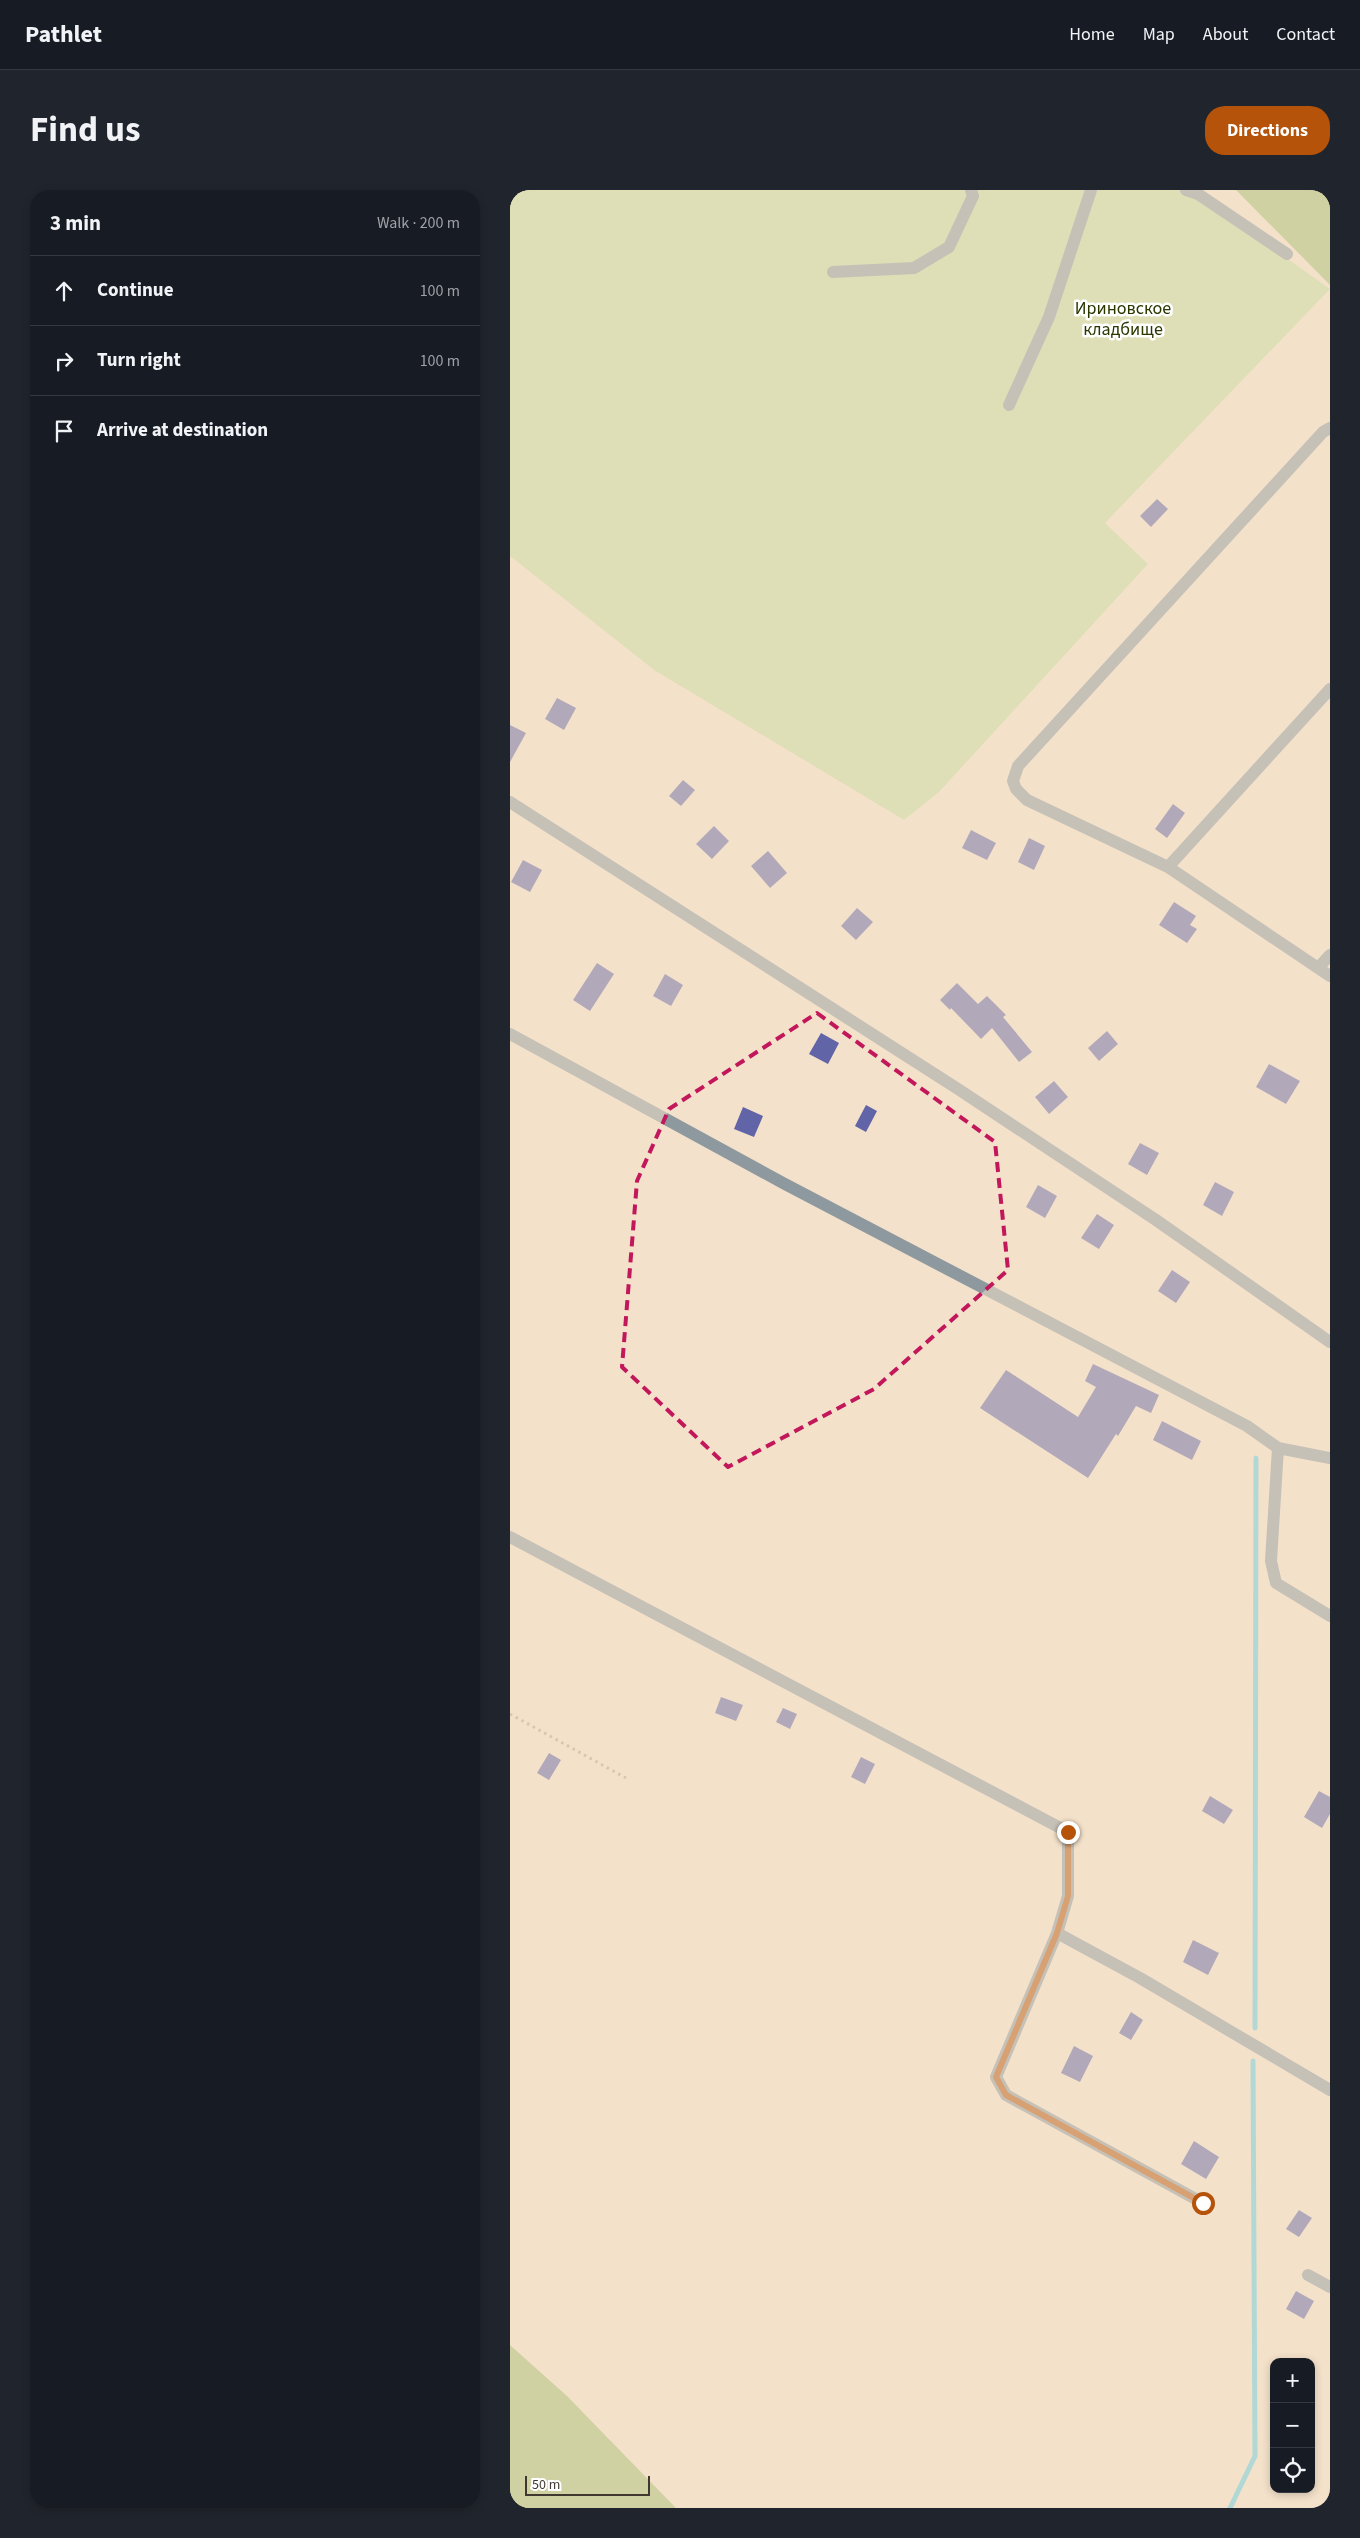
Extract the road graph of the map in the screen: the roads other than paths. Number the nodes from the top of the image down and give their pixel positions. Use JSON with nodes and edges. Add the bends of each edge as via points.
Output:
{"nodes":[{"id":1,"x":971,"y":190,"type":"edge"},
{"id":2,"x":1091,"y":190,"type":"edge"},
{"id":3,"x":1186,"y":190,"type":"edge"},
{"id":4,"x":1287,"y":254,"type":"dead end"},
{"id":5,"x":833,"y":272,"type":"dead end"},
{"id":6,"x":1009,"y":405,"type":"dead end"},
{"id":7,"x":1330,"y":428,"type":"edge"},
{"id":8,"x":1330,"y":689,"type":"edge"},
{"id":9,"x":510,"y":802,"type":"edge"},
{"id":10,"x":1168,"y":867,"type":"junction"},
{"id":11,"x":1330,"y":955,"type":"edge"},
{"id":12,"x":1318,"y":968,"type":"junction"},
{"id":13,"x":1330,"y":976,"type":"edge"},
{"id":14,"x":510,"y":1034,"type":"edge"},
{"id":15,"x":1330,"y":1342,"type":"edge"},
{"id":16,"x":1278,"y":1448,"type":"junction"},
{"id":17,"x":1330,"y":1458,"type":"edge"},
{"id":18,"x":510,"y":1538,"type":"edge"},
{"id":19,"x":1330,"y":1616,"type":"edge"},
{"id":20,"x":1057,"y":1933,"type":"junction"},
{"id":21,"x":1330,"y":2090,"type":"edge"},
{"id":22,"x":1203,"y":2203,"type":"dead end"},
{"id":23,"x":1308,"y":2275,"type":"dead end"},
{"id":24,"x":1330,"y":2287,"type":"edge"}],
"edges":[{"from":1,"to":5,"type":"street","via":[[973,196],[949,247],[914,268]]},
{"from":2,"to":6,"type":"street","via":[[1049,317]]},
{"from":3,"to":4,"type":"street","via":[[1198,194]]},
{"from":7,"to":10,"type":"street","via":[[1322,432],[1018,766],[1013,781],[1027,800]]},
{"from":8,"to":10,"type":"street"},
{"from":9,"to":15,"type":"street","via":[[958,1089],[1156,1220]]},
{"from":10,"to":12,"type":"street"},
{"from":11,"to":12,"type":"street"},
{"from":12,"to":13,"type":"street"},
{"from":14,"to":16,"type":"street","via":[[783,1183],[1247,1426]]},
{"from":16,"to":17,"type":"street"},
{"from":16,"to":19,"type":"street","via":[[1271,1561],[1276,1584]]},
{"from":18,"to":20,"type":"street","via":[[1068,1832],[1068,1896]]},
{"from":20,"to":21,"type":"street"},
{"from":20,"to":22,"type":"street","via":[[996,2077],[1002,2089],[1006,2095]]},
{"from":23,"to":24,"type":"street"}]}
